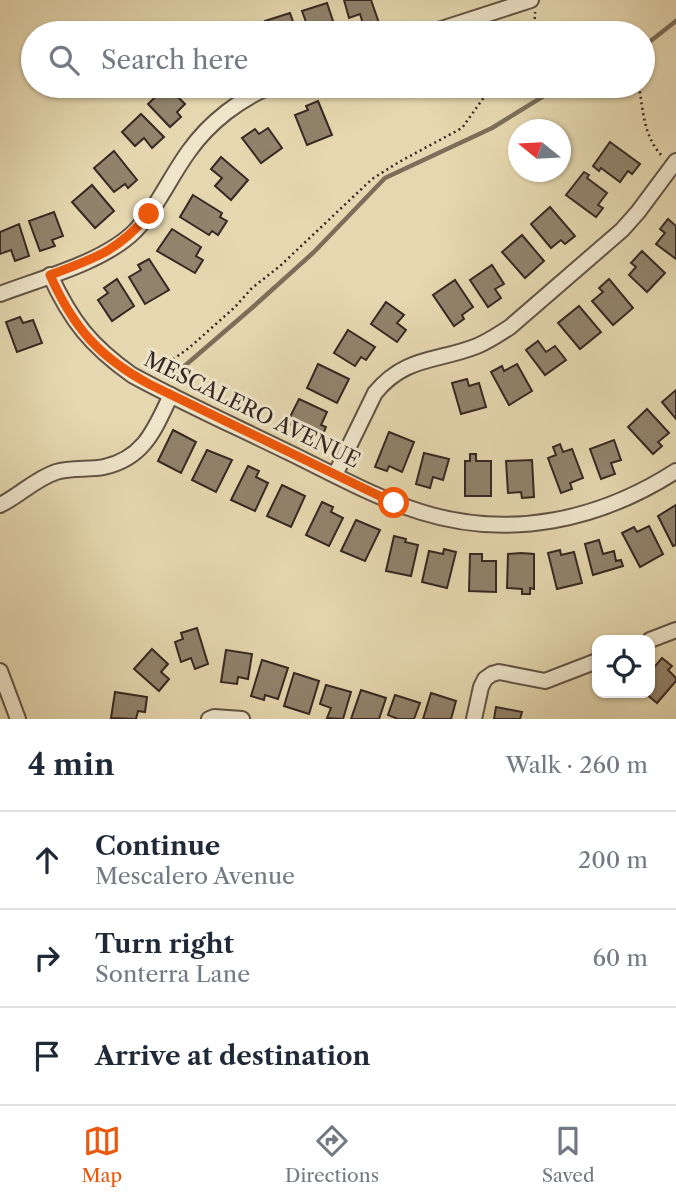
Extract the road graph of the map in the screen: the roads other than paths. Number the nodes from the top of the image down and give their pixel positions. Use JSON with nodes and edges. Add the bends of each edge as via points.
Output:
{"nodes":[{"id":1,"x":525,"y":3,"type":"edge"},
{"id":2,"x":467,"y":21,"type":"edge"},
{"id":3,"x":249,"y":98,"type":"edge"},
{"id":4,"x":674,"y":163,"type":"edge"},
{"id":5,"x":50,"y":275,"type":"junction"},
{"id":6,"x":0,"y":294,"type":"edge"},
{"id":7,"x":171,"y":395,"type":"junction"},
{"id":8,"x":676,"y":471,"type":"edge"},
{"id":9,"x":335,"y":475,"type":"junction"},
{"id":10,"x":0,"y":505,"type":"edge"},
{"id":11,"x":676,"y":630,"type":"edge"},
{"id":12,"x":655,"y":638,"type":"edge"},
{"id":13,"x":592,"y":663,"type":"edge"},
{"id":14,"x":0,"y":671,"type":"edge"},
{"id":15,"x":212,"y":718,"type":"edge"},
{"id":16,"x":18,"y":719,"type":"edge"},
{"id":17,"x":242,"y":719,"type":"edge"},
{"id":18,"x":474,"y":719,"type":"edge"}],
"edges":[{"from":1,"to":2,"type":"street"},
{"from":3,"to":5,"type":"street","via":[[205,132],[135,231],[98,257]]},
{"from":4,"to":9,"type":"street","via":[[622,230],[510,327],[475,347],[396,372],[384,382]]},
{"from":5,"to":6,"type":"street"},
{"from":5,"to":7,"type":"street","name":"MESCALERO AVENUE","via":[[61,300],[90,341],[132,375]]},
{"from":7,"to":9,"type":"street","name":"MESCALERO AVENUE"},
{"from":7,"to":10,"type":"street","via":[[141,449],[104,467],[58,471]]},
{"from":8,"to":9,"type":"street","name":"MESCALERO AVENUE","via":[[624,500],[591,512],[523,524],[468,522],[424,513]]},
{"from":11,"to":12,"type":"street"},
{"from":13,"to":18,"type":"street","via":[[545,681],[492,674],[481,687]]},
{"from":14,"to":16,"type":"street"},
{"from":15,"to":17,"type":"street"}]}
